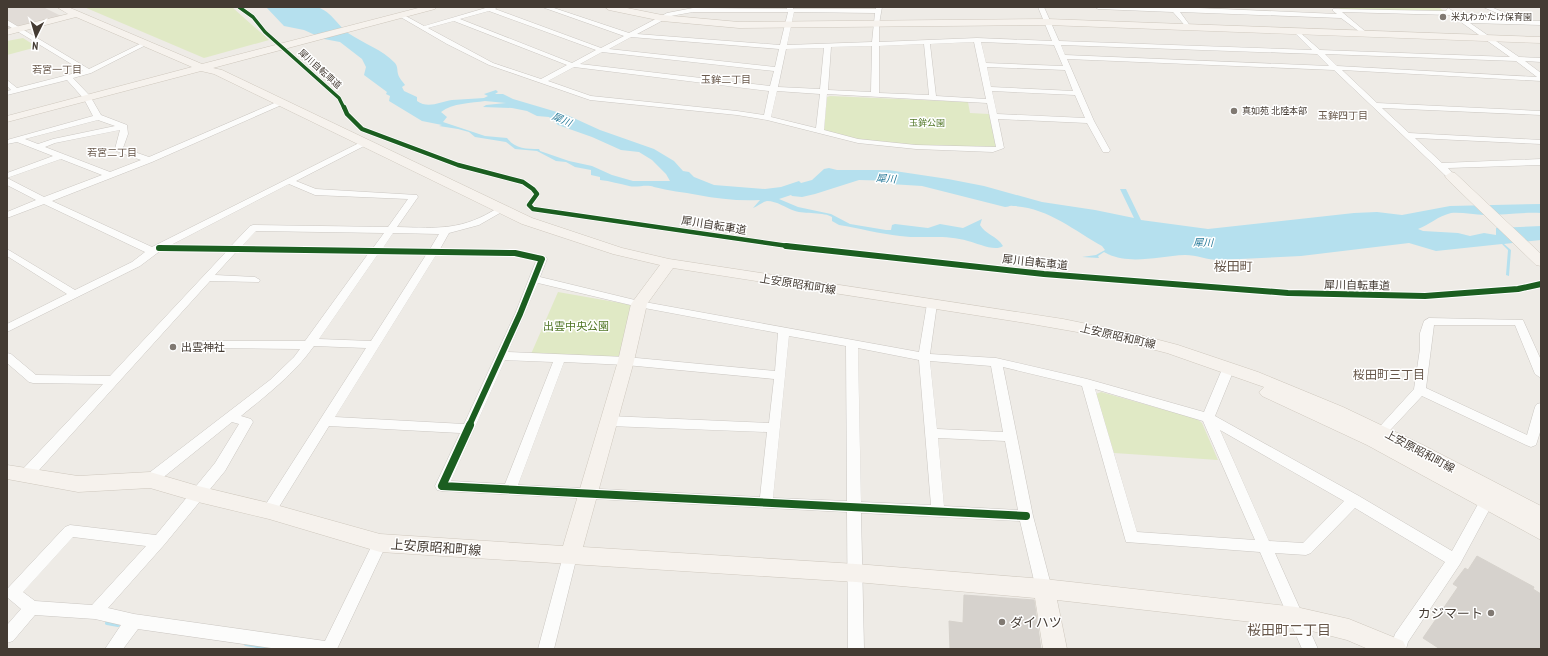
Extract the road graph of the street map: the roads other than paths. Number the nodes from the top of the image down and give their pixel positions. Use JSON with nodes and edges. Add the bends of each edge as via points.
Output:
{"nodes":[{"id":1,"x":61,"y":7,"type":"edge"},
{"id":2,"x":545,"y":7,"type":"edge"},
{"id":3,"x":608,"y":7,"type":"edge"},
{"id":4,"x":1041,"y":7,"type":"edge"},
{"id":5,"x":1098,"y":7,"type":"edge"},
{"id":6,"x":1222,"y":7,"type":"edge"},
{"id":7,"x":1444,"y":7,"type":"edge"},
{"id":8,"x":1486,"y":7,"type":"edge"},
{"id":9,"x":426,"y":8,"type":"edge"},
{"id":10,"x":492,"y":8,"type":"edge"},
{"id":11,"x":693,"y":8,"type":"edge"},
{"id":12,"x":1132,"y":8,"type":"edge"},
{"id":13,"x":1333,"y":8,"type":"edge"},
{"id":14,"x":791,"y":9,"type":"edge"},
{"id":15,"x":878,"y":9,"type":"edge"},
{"id":16,"x":1174,"y":9,"type":"edge"},
{"id":17,"x":1226,"y":13,"type":"junction"},
{"id":18,"x":1453,"y":13,"type":"junction"},
{"id":19,"x":77,"y":14,"type":"junction"},
{"id":20,"x":400,"y":15,"type":"junction"},
{"id":21,"x":1342,"y":16,"type":"junction"},
{"id":22,"x":1541,"y":16,"type":"edge"},
{"id":23,"x":662,"y":18,"type":"junction"},
{"id":24,"x":1514,"y":18,"type":"junction"},
{"id":25,"x":454,"y":19,"type":"junction"},
{"id":26,"x":1463,"y":21,"type":"junction"},
{"id":27,"x":7,"y":22,"type":"edge"},
{"id":28,"x":1047,"y":22,"type":"junction"},
{"id":29,"x":1523,"y":23,"type":"junction"},
{"id":30,"x":1541,"y":23,"type":"edge"},
{"id":31,"x":876,"y":24,"type":"junction"},
{"id":32,"x":789,"y":25,"type":"junction"},
{"id":33,"x":1188,"y":27,"type":"junction"},
{"id":34,"x":422,"y":28,"type":"junction"},
{"id":35,"x":18,"y":29,"type":"junction"},
{"id":36,"x":1296,"y":31,"type":"junction"},
{"id":37,"x":7,"y":32,"type":"edge"},
{"id":38,"x":1364,"y":33,"type":"junction"},
{"id":39,"x":628,"y":35,"type":"junction"},
{"id":40,"x":1487,"y":38,"type":"junction"},
{"id":41,"x":977,"y":40,"type":"junction"},
{"id":42,"x":1541,"y":40,"type":"edge"},
{"id":43,"x":928,"y":42,"type":"junction"},
{"id":44,"x":1057,"y":43,"type":"junction"},
{"id":45,"x":144,"y":44,"type":"junction"},
{"id":46,"x":876,"y":44,"type":"junction"},
{"id":47,"x":828,"y":45,"type":"junction"},
{"id":48,"x":785,"y":47,"type":"junction"},
{"id":49,"x":601,"y":50,"type":"junction"},
{"id":50,"x":1318,"y":51,"type":"junction"},
{"id":51,"x":1063,"y":57,"type":"junction"},
{"id":52,"x":1517,"y":59,"type":"junction"},
{"id":53,"x":1541,"y":60,"type":"edge"},
{"id":54,"x":572,"y":65,"type":"junction"},
{"id":55,"x":982,"y":65,"type":"junction"},
{"id":56,"x":208,"y":66,"type":"junction"},
{"id":57,"x":1068,"y":68,"type":"junction"},
{"id":58,"x":1336,"y":68,"type":"junction"},
{"id":59,"x":779,"y":69,"type":"junction"},
{"id":60,"x":89,"y":72,"type":"junction"},
{"id":61,"x":1541,"y":76,"type":"edge"},
{"id":62,"x":68,"y":77,"type":"junction"},
{"id":63,"x":1541,"y":79,"type":"edge"},
{"id":64,"x":7,"y":82,"type":"edge"},
{"id":65,"x":541,"y":82,"type":"junction"},
{"id":66,"x":774,"y":89,"type":"junction"},
{"id":67,"x":988,"y":89,"type":"junction"},
{"id":68,"x":16,"y":91,"type":"junction"},
{"id":69,"x":823,"y":92,"type":"junction"},
{"id":70,"x":7,"y":93,"type":"edge"},
{"id":71,"x":1079,"y":93,"type":"junction"},
{"id":72,"x":876,"y":95,"type":"junction"},
{"id":73,"x":87,"y":98,"type":"junction"},
{"id":74,"x":934,"y":98,"type":"junction"},
{"id":75,"x":990,"y":101,"type":"junction"},
{"id":76,"x":278,"y":105,"type":"junction"},
{"id":77,"x":1376,"y":105,"type":"junction"},
{"id":78,"x":1541,"y":113,"type":"edge"},
{"id":79,"x":98,"y":116,"type":"junction"},
{"id":80,"x":994,"y":116,"type":"junction"},
{"id":81,"x":767,"y":118,"type":"junction"},
{"id":82,"x":7,"y":119,"type":"edge"},
{"id":83,"x":1090,"y":121,"type":"junction"},
{"id":84,"x":124,"y":127,"type":"junction"},
{"id":85,"x":820,"y":132,"type":"junction"},
{"id":86,"x":1407,"y":135,"type":"junction"},
{"id":87,"x":17,"y":139,"type":"junction"},
{"id":88,"x":7,"y":142,"type":"edge"},
{"id":89,"x":1541,"y":142,"type":"edge"},
{"id":90,"x":360,"y":145,"type":"junction"},
{"id":91,"x":38,"y":147,"type":"junction"},
{"id":92,"x":1106,"y":150,"type":"dead end"},
{"id":93,"x":61,"y":156,"type":"junction"},
{"id":94,"x":149,"y":160,"type":"junction"},
{"id":95,"x":1541,"y":162,"type":"edge"},
{"id":96,"x":1440,"y":166,"type":"junction"},
{"id":97,"x":110,"y":175,"type":"junction"},
{"id":98,"x":7,"y":176,"type":"edge"},
{"id":99,"x":1450,"y":176,"type":"joint"},
{"id":100,"x":7,"y":181,"type":"edge"},
{"id":101,"x":288,"y":181,"type":"junction"},
{"id":102,"x":44,"y":201,"type":"junction"},
{"id":103,"x":498,"y":212,"type":"junction"},
{"id":104,"x":7,"y":215,"type":"edge"},
{"id":105,"x":391,"y":230,"type":"junction"},
{"id":106,"x":446,"y":231,"type":"junction"},
{"id":107,"x":156,"y":249,"type":"junction"},
{"id":108,"x":232,"y":250,"type":"junction"},
{"id":109,"x":376,"y":251,"type":"junction"},
{"id":110,"x":7,"y":252,"type":"edge"},
{"id":111,"x":434,"y":252,"type":"junction"},
{"id":112,"x":1541,"y":262,"type":"edge"},
{"id":113,"x":667,"y":266,"type":"junction"},
{"id":114,"x":207,"y":278,"type":"junction"},
{"id":115,"x":535,"y":279,"type":"junction"},
{"id":116,"x":255,"y":280,"type":"dead end"},
{"id":117,"x":74,"y":294,"type":"junction"},
{"id":118,"x":639,"y":304,"type":"junction"},
{"id":119,"x":931,"y":308,"type":"junction"},
{"id":120,"x":7,"y":328,"type":"edge"},
{"id":121,"x":784,"y":331,"type":"junction"},
{"id":122,"x":309,"y":343,"type":"junction"},
{"id":123,"x":206,"y":344,"type":"dead end"},
{"id":124,"x":852,"y":344,"type":"junction"},
{"id":125,"x":375,"y":345,"type":"junction"},
{"id":126,"x":501,"y":356,"type":"junction"},
{"id":127,"x":7,"y":357,"type":"edge"},
{"id":128,"x":924,"y":357,"type":"junction"},
{"id":129,"x":560,"y":358,"type":"junction"},
{"id":130,"x":626,"y":361,"type":"junction"},
{"id":131,"x":996,"y":362,"type":"junction"},
{"id":132,"x":1227,"y":371,"type":"junction"},
{"id":133,"x":1541,"y":374,"type":"edge"},
{"id":134,"x":780,"y":376,"type":"junction"},
{"id":135,"x":112,"y":380,"type":"junction"},
{"id":136,"x":1087,"y":384,"type":"junction"},
{"id":137,"x":1420,"y":390,"type":"junction"},
{"id":138,"x":1541,"y":407,"type":"edge"},
{"id":139,"x":230,"y":417,"type":"junction"},
{"id":140,"x":1208,"y":418,"type":"junction"},
{"id":141,"x":326,"y":421,"type":"junction"},
{"id":142,"x":609,"y":421,"type":"junction"},
{"id":143,"x":774,"y":428,"type":"junction"},
{"id":144,"x":467,"y":429,"type":"junction"},
{"id":145,"x":931,"y":433,"type":"junction"},
{"id":146,"x":1378,"y":436,"type":"junction"},
{"id":147,"x":1010,"y":437,"type":"junction"},
{"id":148,"x":16,"y":473,"type":"edge"},
{"id":149,"x":150,"y":480,"type":"junction"},
{"id":150,"x":510,"y":489,"type":"junction"},
{"id":151,"x":588,"y":493,"type":"junction"},
{"id":152,"x":198,"y":494,"type":"junction"},
{"id":153,"x":1354,"y":500,"type":"junction"},
{"id":154,"x":1487,"y":501,"type":"junction"},
{"id":155,"x":766,"y":502,"type":"junction"},
{"id":156,"x":854,"y":506,"type":"junction"},
{"id":157,"x":269,"y":511,"type":"junction"},
{"id":158,"x":938,"y":512,"type":"junction"},
{"id":159,"x":1026,"y":516,"type":"junction"},
{"id":160,"x":1541,"y":516,"type":"edge"},
{"id":161,"x":1541,"y":531,"type":"edge"},
{"id":162,"x":159,"y":541,"type":"junction"},
{"id":163,"x":380,"y":544,"type":"junction"},
{"id":164,"x":1264,"y":547,"type":"junction"},
{"id":165,"x":570,"y":556,"type":"junction"},
{"id":166,"x":1455,"y":560,"type":"junction"},
{"id":167,"x":856,"y":573,"type":"junction"},
{"id":168,"x":1044,"y":589,"type":"junction"},
{"id":169,"x":32,"y":608,"type":"junction"},
{"id":170,"x":95,"y":612,"type":"junction"},
{"id":171,"x":1296,"y":617,"type":"junction"},
{"id":172,"x":134,"y":621,"type":"junction"},
{"id":173,"x":7,"y":636,"type":"edge"},
{"id":174,"x":113,"y":649,"type":"edge"},
{"id":175,"x":329,"y":649,"type":"edge"},
{"id":176,"x":546,"y":649,"type":"edge"},
{"id":177,"x":856,"y":649,"type":"edge"},
{"id":178,"x":1055,"y":649,"type":"edge"},
{"id":179,"x":1310,"y":649,"type":"edge"},
{"id":180,"x":1395,"y":649,"type":"edge"},
{"id":181,"x":1398,"y":649,"type":"edge"}],
"edges":[{"from":1,"to":19,"type":"street","name":"上安原昭和町線"},
{"from":2,"to":39,"type":"street"},
{"from":3,"to":23,"type":"street"},
{"from":4,"to":28,"type":"street"},
{"from":5,"to":12,"type":"street"},
{"from":6,"to":17,"type":"street"},
{"from":7,"to":18,"type":"street"},
{"from":8,"to":24,"type":"street"},
{"from":9,"to":20,"type":"street"},
{"from":10,"to":25,"type":"street"},
{"from":10,"to":49,"type":"street"},
{"from":11,"to":14,"type":"street"},
{"from":11,"to":23,"type":"street"},
{"from":12,"to":16,"type":"street"},
{"from":13,"to":18,"type":"street"},
{"from":13,"to":21,"type":"street"},
{"from":14,"to":15,"type":"street"},
{"from":14,"to":32,"type":"street"},
{"from":15,"to":31,"type":"street"},
{"from":16,"to":17,"type":"street"},
{"from":16,"to":33,"type":"street"},
{"from":17,"to":21,"type":"street"},
{"from":18,"to":26,"type":"street"},
{"from":19,"to":35,"type":"street"},
{"from":19,"to":45,"type":"street","name":"上安原昭和町線"},
{"from":20,"to":34,"type":"street"},
{"from":20,"to":56,"type":"street"},
{"from":21,"to":38,"type":"street"},
{"from":22,"to":24,"type":"street"},
{"from":23,"to":32,"type":"street","via":[[723,24]]},
{"from":23,"to":39,"type":"street"},
{"from":24,"to":29,"type":"street"},
{"from":25,"to":34,"type":"street"},
{"from":25,"to":54,"type":"street"},
{"from":26,"to":29,"type":"street"},
{"from":26,"to":40,"type":"street"},
{"from":27,"to":35,"type":"street"},
{"from":28,"to":31,"type":"street"},
{"from":28,"to":33,"type":"street"},
{"from":28,"to":44,"type":"street"},
{"from":29,"to":30,"type":"street"},
{"from":31,"to":32,"type":"street"},
{"from":31,"to":46,"type":"street"},
{"from":32,"to":48,"type":"street"},
{"from":33,"to":36,"type":"street"},
{"from":34,"to":65,"type":"street","via":[[491,64]]},
{"from":35,"to":37,"type":"street"},
{"from":35,"to":60,"type":"street"},
{"from":36,"to":38,"type":"street"},
{"from":36,"to":50,"type":"street"},
{"from":38,"to":40,"type":"street"},
{"from":39,"to":48,"type":"street"},
{"from":39,"to":49,"type":"street"},
{"from":40,"to":42,"type":"street"},
{"from":40,"to":52,"type":"street"},
{"from":41,"to":43,"type":"street"},
{"from":41,"to":44,"type":"street"},
{"from":41,"to":55,"type":"street"},
{"from":43,"to":46,"type":"street"},
{"from":43,"to":74,"type":"street"},
{"from":44,"to":50,"type":"street"},
{"from":44,"to":51,"type":"street"},
{"from":45,"to":56,"type":"street","name":"上安原昭和町線"},
{"from":45,"to":60,"type":"street"},
{"from":46,"to":47,"type":"street"},
{"from":46,"to":72,"type":"street"},
{"from":47,"to":48,"type":"street"},
{"from":47,"to":69,"type":"street"},
{"from":48,"to":59,"type":"street"},
{"from":49,"to":54,"type":"street"},
{"from":49,"to":59,"type":"street"},
{"from":50,"to":52,"type":"street"},
{"from":50,"to":58,"type":"street"},
{"from":51,"to":57,"type":"street"},
{"from":51,"to":58,"type":"street"},
{"from":52,"to":53,"type":"street"},
{"from":52,"to":61,"type":"street"},
{"from":54,"to":65,"type":"street"},
{"from":54,"to":66,"type":"street"},
{"from":55,"to":57,"type":"street"},
{"from":55,"to":67,"type":"street"},
{"from":56,"to":73,"type":"street"},
{"from":56,"to":76,"type":"street","name":"上安原昭和町線","via":[[209,74]]},
{"from":57,"to":71,"type":"street"},
{"from":58,"to":63,"type":"street"},
{"from":58,"to":77,"type":"street"},
{"from":59,"to":66,"type":"street"},
{"from":60,"to":62,"type":"street"},
{"from":62,"to":68,"type":"street"},
{"from":62,"to":73,"type":"street"},
{"from":64,"to":68,"type":"street"},
{"from":65,"to":81,"type":"street","via":[[606,101]]},
{"from":66,"to":69,"type":"street"},
{"from":66,"to":81,"type":"street"},
{"from":67,"to":71,"type":"street"},
{"from":67,"to":75,"type":"street"},
{"from":68,"to":70,"type":"street"},
{"from":69,"to":72,"type":"street"},
{"from":69,"to":85,"type":"street"},
{"from":71,"to":83,"type":"street"},
{"from":72,"to":74,"type":"street"},
{"from":73,"to":79,"type":"street"},
{"from":73,"to":82,"type":"street"},
{"from":74,"to":75,"type":"street"},
{"from":75,"to":80,"type":"street"},
{"from":76,"to":90,"type":"street","name":"上安原昭和町線"},
{"from":76,"to":94,"type":"street"},
{"from":77,"to":78,"type":"street"},
{"from":77,"to":86,"type":"street"},
{"from":79,"to":84,"type":"street"},
{"from":79,"to":87,"type":"street"},
{"from":80,"to":83,"type":"street"},
{"from":80,"to":85,"type":"street","via":[[1000,148],[997,149],[916,147],[858,141]]},
{"from":81,"to":85,"type":"street"},
{"from":83,"to":92,"type":"street"},
{"from":84,"to":91,"type":"street","via":[[53,141]]},
{"from":84,"to":94,"type":"street","via":[[119,149]]},
{"from":86,"to":89,"type":"street"},
{"from":86,"to":96,"type":"street"},
{"from":87,"to":88,"type":"street"},
{"from":87,"to":91,"type":"street"},
{"from":90,"to":101,"type":"street"},
{"from":90,"to":103,"type":"street","name":"上安原昭和町線"},
{"from":91,"to":93,"type":"street"},
{"from":93,"to":97,"type":"street"},
{"from":93,"to":98,"type":"street"},
{"from":94,"to":97,"type":"street"},
{"from":95,"to":96,"type":"street"},
{"from":96,"to":99,"type":"street"},
{"from":97,"to":102,"type":"street"},
{"from":99,"to":112,"type":"street"},
{"from":100,"to":102,"type":"street"},
{"from":101,"to":105,"type":"street","via":[[315,192],[414,197]]},
{"from":101,"to":107,"type":"street"},
{"from":102,"to":104,"type":"street"},
{"from":102,"to":107,"type":"street"},
{"from":103,"to":106,"type":"street","via":[[465,228]]},
{"from":103,"to":113,"type":"street","name":"上安原昭和町線","via":[[600,253]]},
{"from":105,"to":106,"type":"street"},
{"from":105,"to":108,"type":"street","via":[[252,228]]},
{"from":105,"to":109,"type":"street"},
{"from":106,"to":111,"type":"street"},
{"from":107,"to":108,"type":"street"},
{"from":107,"to":117,"type":"street","via":[[136,264]]},
{"from":108,"to":109,"type":"street"},
{"from":108,"to":114,"type":"street"},
{"from":109,"to":111,"type":"street"},
{"from":109,"to":122,"type":"street"},
{"from":110,"to":117,"type":"street"},
{"from":111,"to":115,"type":"street","via":[[515,254],[542,259]]},
{"from":111,"to":125,"type":"street"},
{"from":113,"to":118,"type":"street"},
{"from":113,"to":119,"type":"street","name":"上安原昭和町線"},
{"from":114,"to":116,"type":"street"},
{"from":114,"to":135,"type":"street"},
{"from":115,"to":118,"type":"street"},
{"from":115,"to":126,"type":"street"},
{"from":117,"to":120,"type":"street"},
{"from":118,"to":121,"type":"street"},
{"from":118,"to":130,"type":"street"},
{"from":119,"to":128,"type":"street"},
{"from":119,"to":132,"type":"street","name":"上安原昭和町線","via":[[1102,340]]},
{"from":121,"to":124,"type":"street"},
{"from":121,"to":134,"type":"street"},
{"from":122,"to":123,"type":"street"},
{"from":122,"to":125,"type":"street"},
{"from":122,"to":139,"type":"street","via":[[298,360],[274,383]]},
{"from":124,"to":128,"type":"street"},
{"from":124,"to":156,"type":"street"},
{"from":125,"to":141,"type":"street"},
{"from":126,"to":129,"type":"street"},
{"from":126,"to":144,"type":"street"},
{"from":127,"to":135,"type":"street","via":[[33,379]]},
{"from":128,"to":131,"type":"street"},
{"from":128,"to":145,"type":"street"},
{"from":129,"to":130,"type":"street"},
{"from":129,"to":150,"type":"street"},
{"from":130,"to":134,"type":"street"},
{"from":130,"to":142,"type":"street"},
{"from":131,"to":136,"type":"street"},
{"from":131,"to":147,"type":"street"},
{"from":132,"to":140,"type":"street"},
{"from":132,"to":146,"type":"street","name":"上安原昭和町線","via":[[1291,402]]},
{"from":133,"to":137,"type":"street","via":[[1519,322],[1429,321]]},
{"from":134,"to":143,"type":"street"},
{"from":135,"to":148,"type":"street"},
{"from":136,"to":140,"type":"street"},
{"from":136,"to":164,"type":"street","via":[[1131,538]]},
{"from":137,"to":138,"type":"street","via":[[1531,442]]},
{"from":137,"to":146,"type":"street"},
{"from":139,"to":149,"type":"street"},
{"from":139,"to":152,"type":"street","via":[[247,422],[220,467]]},
{"from":140,"to":153,"type":"street"},
{"from":140,"to":164,"type":"street"},
{"from":141,"to":144,"type":"street"},
{"from":141,"to":157,"type":"street"},
{"from":142,"to":143,"type":"street"},
{"from":142,"to":151,"type":"street"},
{"from":143,"to":155,"type":"street"},
{"from":144,"to":150,"type":"street","via":[[442,486]]},
{"from":145,"to":147,"type":"street"},
{"from":145,"to":158,"type":"street"},
{"from":146,"to":154,"type":"street","name":"上安原昭和町線"},
{"from":146,"to":160,"type":"street","name":"上安原昭和町線"},
{"from":147,"to":159,"type":"street"},
{"from":148,"to":149,"type":"street","name":"上安原昭和町線","via":[[78,484]]},
{"from":149,"to":152,"type":"street","name":"上安原昭和町線"},
{"from":150,"to":151,"type":"street"},
{"from":151,"to":155,"type":"street"},
{"from":151,"to":165,"type":"street"},
{"from":152,"to":157,"type":"street","name":"上安原昭和町線"},
{"from":152,"to":162,"type":"street"},
{"from":153,"to":164,"type":"street","via":[[1306,549]]},
{"from":153,"to":166,"type":"street"},
{"from":154,"to":161,"type":"street","name":"上安原昭和町線"},
{"from":154,"to":166,"type":"street"},
{"from":155,"to":156,"type":"street"},
{"from":156,"to":158,"type":"street"},
{"from":156,"to":167,"type":"street"},
{"from":157,"to":163,"type":"street","name":"上安原昭和町線"},
{"from":158,"to":159,"type":"street"},
{"from":159,"to":168,"type":"street"},
{"from":162,"to":169,"type":"street","via":[[70,531],[12,593]]},
{"from":162,"to":170,"type":"street"},
{"from":163,"to":165,"type":"street","name":"上安原昭和町線"},
{"from":163,"to":175,"type":"street"},
{"from":164,"to":171,"type":"street"},
{"from":165,"to":167,"type":"street","name":"上安原昭和町線"},
{"from":165,"to":176,"type":"street"},
{"from":166,"to":181,"type":"street","via":[[1401,638]]},
{"from":167,"to":168,"type":"street","name":"上安原昭和町線"},
{"from":167,"to":177,"type":"street"},
{"from":168,"to":171,"type":"street","name":"上安原昭和町線"},
{"from":168,"to":178,"type":"street"},
{"from":169,"to":170,"type":"street"},
{"from":169,"to":173,"type":"street"},
{"from":170,"to":172,"type":"street"},
{"from":171,"to":179,"type":"street"},
{"from":171,"to":180,"type":"street","name":"上安原昭和町線","via":[[1349,630]]},
{"from":172,"to":174,"type":"street"},
{"from":172,"to":175,"type":"street"}]}
